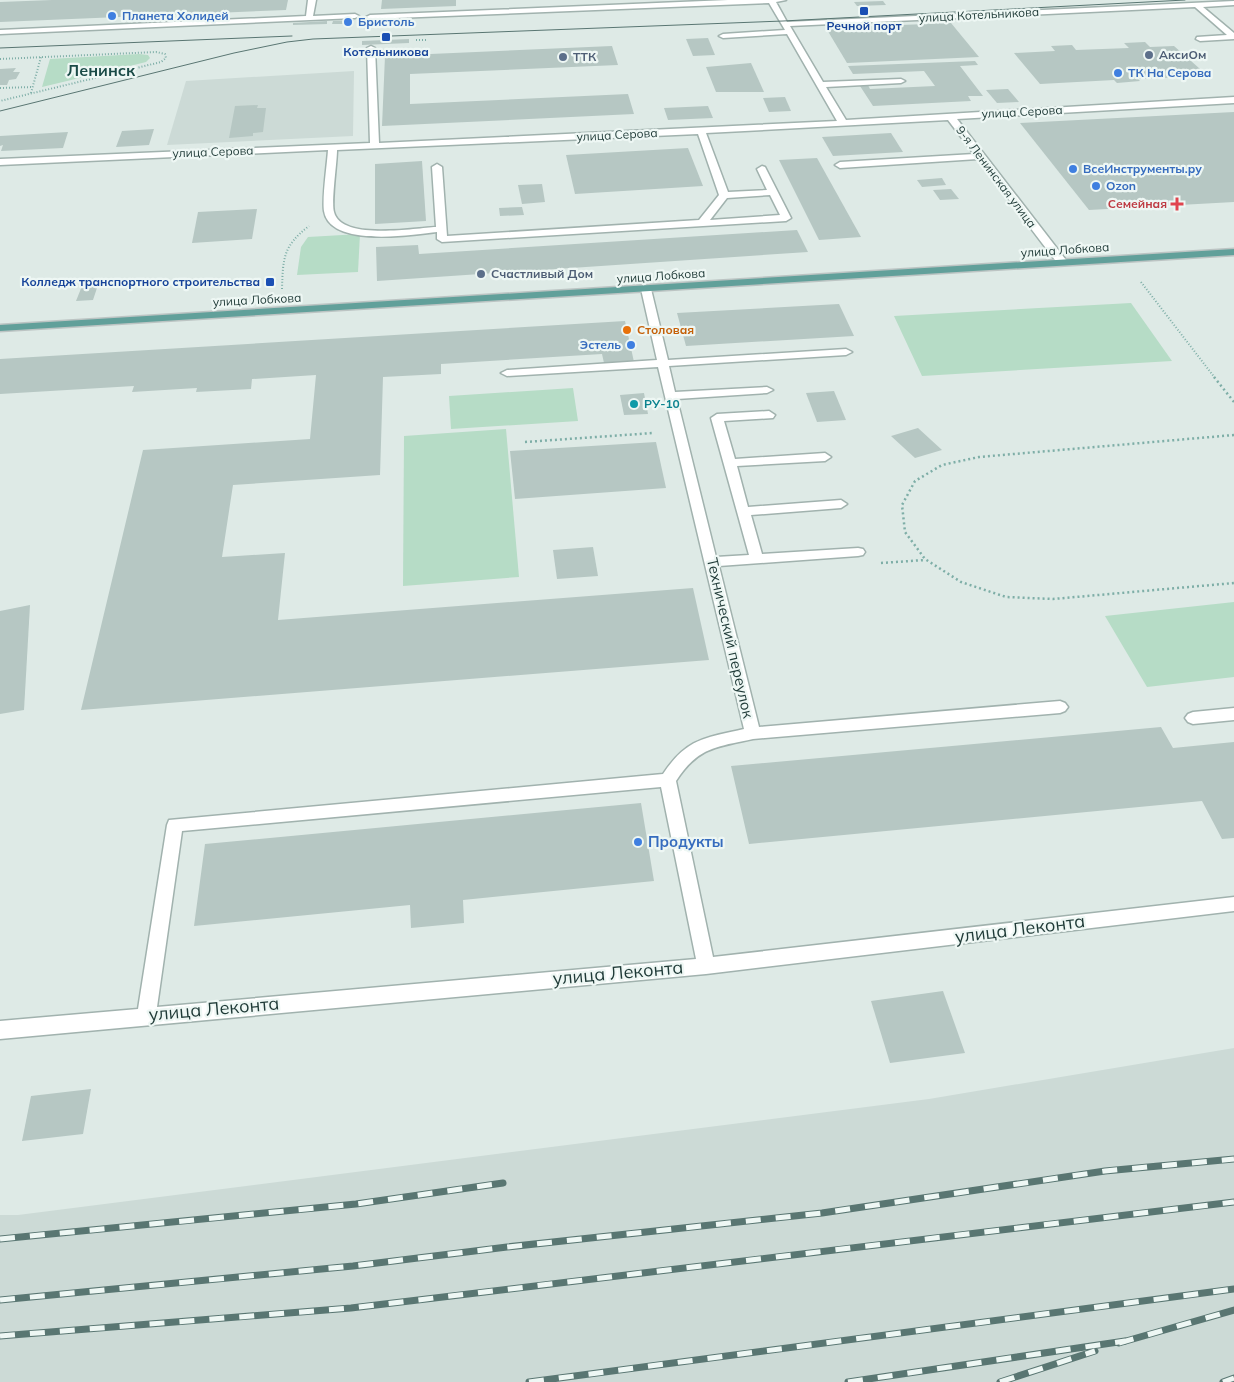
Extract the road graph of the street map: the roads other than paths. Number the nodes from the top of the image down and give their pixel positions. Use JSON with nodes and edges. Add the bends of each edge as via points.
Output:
{"nodes":[{"id":1,"x":312,"y":0,"type":"edge"},
{"id":2,"x":771,"y":0,"type":"edge"},
{"id":3,"x":782,"y":0,"type":"edge"},
{"id":4,"x":1234,"y":3,"type":"edge"},
{"id":5,"x":1197,"y":4,"type":"junction"},
{"id":6,"x":355,"y":16,"type":"dead end"},
{"id":7,"x":370,"y":17,"type":"dead end"},
{"id":8,"x":309,"y":18,"type":"junction"},
{"id":9,"x":785,"y":24,"type":"junction"},
{"id":10,"x":0,"y":32,"type":"edge"},
{"id":11,"x":789,"y":32,"type":"junction"},
{"id":12,"x":723,"y":36,"type":"dead end"},
{"id":13,"x":1234,"y":37,"type":"edge"},
{"id":14,"x":1200,"y":39,"type":"dead end"},
{"id":15,"x":371,"y":48,"type":"dead end"},
{"id":16,"x":901,"y":81,"type":"dead end"},
{"id":17,"x":821,"y":85,"type":"junction"},
{"id":18,"x":1234,"y":100,"type":"edge"},
{"id":19,"x":950,"y":116,"type":"junction"},
{"id":20,"x":843,"y":123,"type":"junction"},
{"id":21,"x":701,"y":131,"type":"junction"},
{"id":22,"x":376,"y":146,"type":"junction"},
{"id":23,"x":333,"y":148,"type":"junction"},
{"id":24,"x":980,"y":156,"type":"junction"},
{"id":25,"x":0,"y":162,"type":"edge"},
{"id":26,"x":840,"y":164,"type":"dead end"},
{"id":27,"x":437,"y":167,"type":"dead end"},
{"id":28,"x":762,"y":169,"type":"dead end"},
{"id":29,"x":773,"y":192,"type":"junction"},
{"id":30,"x":724,"y":195,"type":"junction"},
{"id":31,"x":702,"y":223,"type":"junction"},
{"id":32,"x":442,"y":229,"type":"junction"},
{"id":33,"x":1234,"y":252,"type":"edge"},
{"id":34,"x":1062,"y":262,"type":"junction"},
{"id":35,"x":646,"y":289,"type":"junction"},
{"id":36,"x":0,"y":328,"type":"edge"},
{"id":37,"x":846,"y":352,"type":"dead end"},
{"id":38,"x":663,"y":363,"type":"junction"},
{"id":39,"x":507,"y":373,"type":"dead end"},
{"id":40,"x":767,"y":390,"type":"dead end"},
{"id":41,"x":670,"y":396,"type":"junction"},
{"id":42,"x":770,"y":415,"type":"dead end"},
{"id":43,"x":825,"y":457,"type":"dead end"},
{"id":44,"x":730,"y":463,"type":"junction"},
{"id":45,"x":841,"y":504,"type":"dead end"},
{"id":46,"x":744,"y":511,"type":"junction"},
{"id":47,"x":858,"y":552,"type":"dead end"},
{"id":48,"x":757,"y":560,"type":"junction"},
{"id":49,"x":712,"y":562,"type":"junction"},
{"id":50,"x":1060,"y":707,"type":"dead end"},
{"id":51,"x":1234,"y":714,"type":"edge"},
{"id":52,"x":1193,"y":718,"type":"dead end"},
{"id":53,"x":753,"y":733,"type":"junction"},
{"id":54,"x":668,"y":780,"type":"junction"},
{"id":55,"x":1234,"y":904,"type":"edge"},
{"id":56,"x":706,"y":966,"type":"junction"},
{"id":57,"x":146,"y":1016,"type":"junction"},
{"id":58,"x":0,"y":1030,"type":"edge"}],
"edges":[{"from":1,"to":8,"type":"street"},
{"from":2,"to":3,"type":"street"},
{"from":2,"to":7,"type":"street"},
{"from":2,"to":9,"type":"street"},
{"from":4,"to":5,"type":"street","name":"улица Котельникова"},
{"from":5,"to":9,"type":"street","name":"улица Котельникова"},
{"from":5,"to":13,"type":"street"},
{"from":6,"to":8,"type":"street"},
{"from":8,"to":10,"type":"street"},
{"from":9,"to":11,"type":"street"},
{"from":11,"to":12,"type":"street"},
{"from":11,"to":17,"type":"street"},
{"from":13,"to":14,"type":"street"},
{"from":15,"to":22,"type":"street"},
{"from":16,"to":17,"type":"street"},
{"from":17,"to":20,"type":"street"},
{"from":18,"to":19,"type":"street","name":"улица Серова"},
{"from":19,"to":20,"type":"street","name":"улица Серова"},
{"from":19,"to":24,"type":"street","name":"9-я Ленинская улица"},
{"from":20,"to":21,"type":"street","name":"улица Серова"},
{"from":21,"to":22,"type":"street","name":"улица Серова"},
{"from":21,"to":30,"type":"street"},
{"from":22,"to":23,"type":"street","name":"улица Серова"},
{"from":23,"to":25,"type":"street","name":"улица Серова"},
{"from":23,"to":32,"type":"street","via":[[329,212],[338,224],[376,234]]},
{"from":24,"to":26,"type":"street"},
{"from":24,"to":34,"type":"street","name":"9-я Ленинская улица"},
{"from":27,"to":32,"type":"street"},
{"from":28,"to":29,"type":"street"},
{"from":29,"to":30,"type":"street"},
{"from":29,"to":31,"type":"street","via":[[786,218]]},
{"from":30,"to":31,"type":"street"},
{"from":31,"to":32,"type":"street","via":[[442,239]]},
{"from":33,"to":34,"type":"main road","name":"улица Лобкова"},
{"from":34,"to":35,"type":"main road","name":"улица Лобкова"},
{"from":35,"to":36,"type":"main road","name":"улица Лобкова"},
{"from":35,"to":38,"type":"street","name":"Технический переулок"},
{"from":37,"to":38,"type":"street"},
{"from":38,"to":39,"type":"street"},
{"from":38,"to":41,"type":"street","name":"Технический переулок"},
{"from":40,"to":41,"type":"street"},
{"from":41,"to":49,"type":"street","name":"Технический переулок"},
{"from":42,"to":44,"type":"street","via":[[717,418]]},
{"from":43,"to":44,"type":"street"},
{"from":44,"to":46,"type":"street"},
{"from":45,"to":46,"type":"street"},
{"from":46,"to":48,"type":"street"},
{"from":47,"to":48,"type":"street"},
{"from":48,"to":49,"type":"street"},
{"from":49,"to":53,"type":"street","name":"Технический переулок"},
{"from":50,"to":53,"type":"street"},
{"from":51,"to":52,"type":"street"},
{"from":53,"to":54,"type":"street","name":"Технический переулок","via":[[703,744],[681,760]]},
{"from":54,"to":56,"type":"street"},
{"from":54,"to":57,"type":"street","via":[[175,825]]},
{"from":55,"to":56,"type":"street","name":"улица Леконта"},
{"from":56,"to":57,"type":"street","name":"улица Леконта"},
{"from":57,"to":58,"type":"street","name":"улица Леконта"}]}
